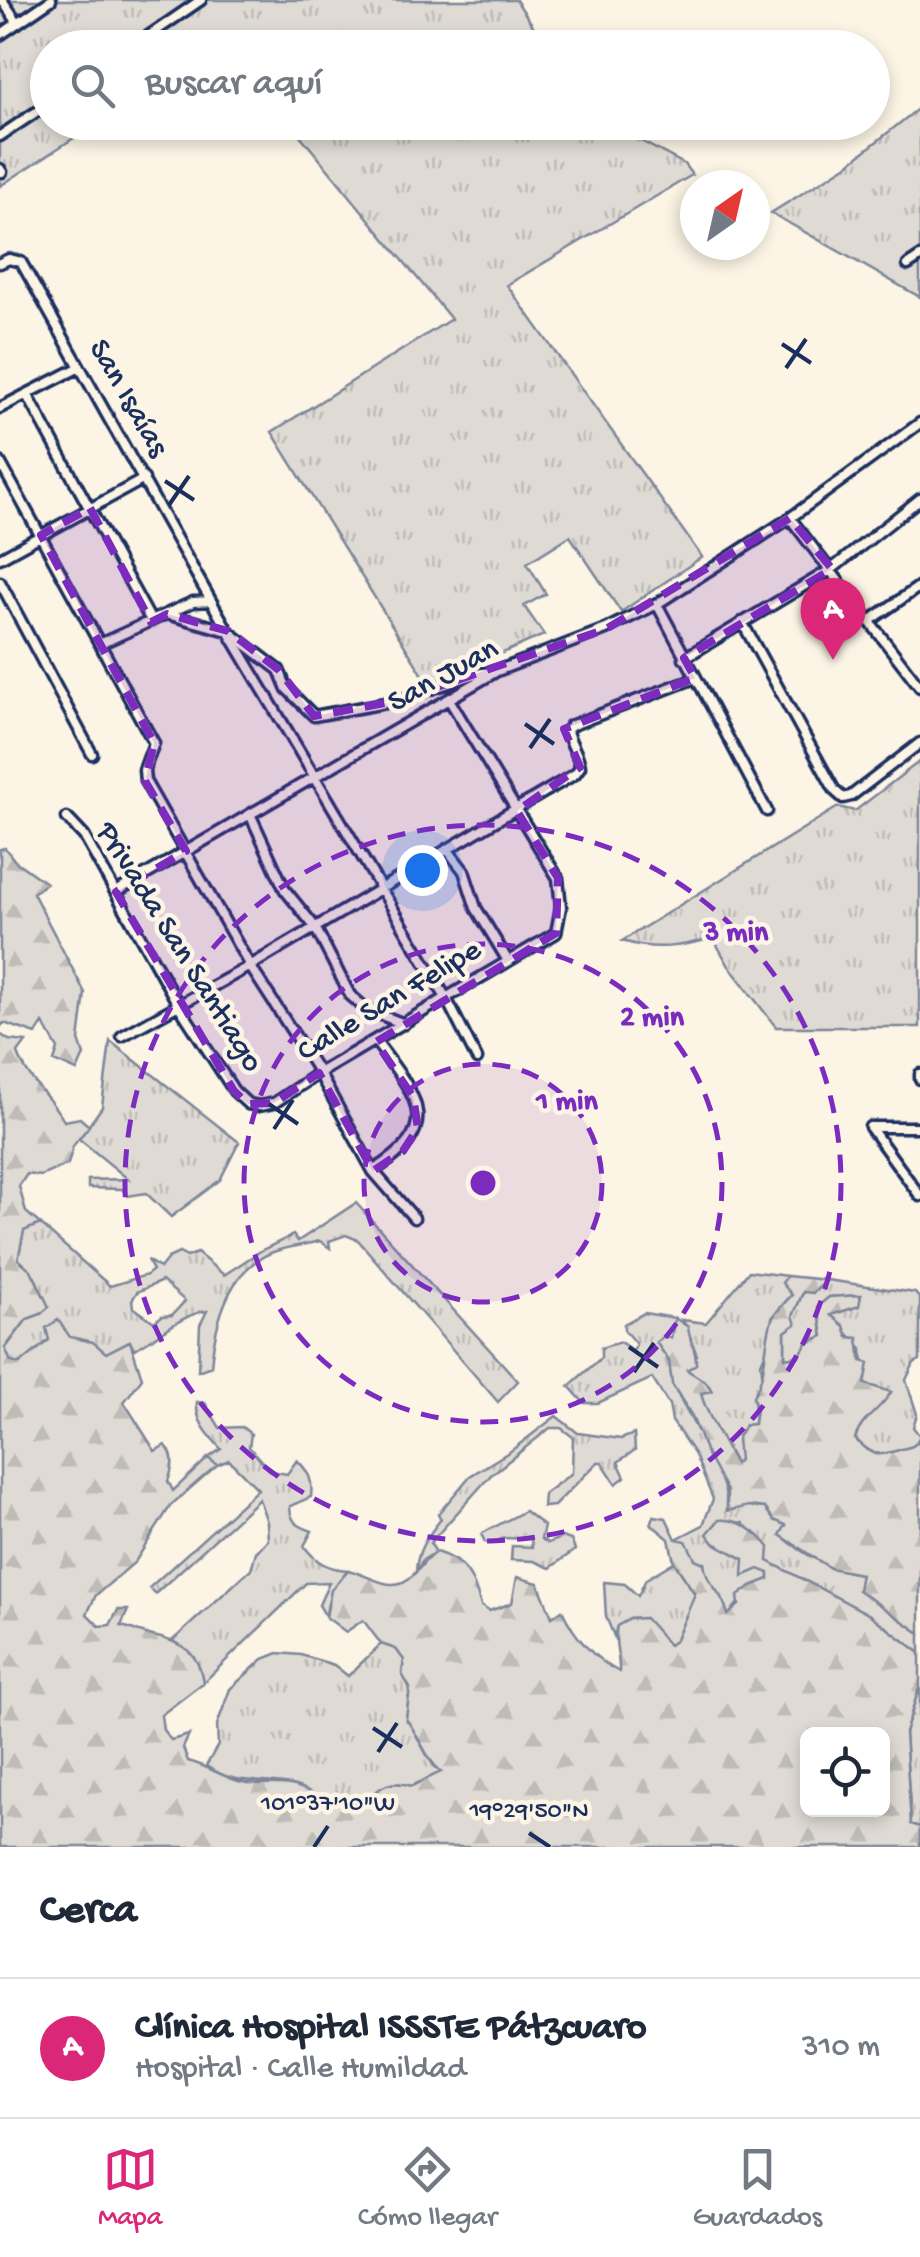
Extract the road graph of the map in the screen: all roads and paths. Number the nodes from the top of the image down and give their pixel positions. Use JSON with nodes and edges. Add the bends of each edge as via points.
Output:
{"nodes":[{"id":1,"x":2,"y":0,"type":"edge"},
{"id":2,"x":51,"y":0,"type":"edge"},
{"id":3,"x":201,"y":0,"type":"edge"},
{"id":4,"x":18,"y":23,"type":"junction"},
{"id":5,"x":157,"y":30,"type":"edge"},
{"id":6,"x":0,"y":36,"type":"edge"},
{"id":7,"x":30,"y":116,"type":"edge"},
{"id":8,"x":0,"y":136,"type":"edge"},
{"id":9,"x":920,"y":257,"type":"edge"},
{"id":10,"x":0,"y":263,"type":"edge"},
{"id":11,"x":908,"y":265,"type":"dead end"},
{"id":12,"x":80,"y":367,"type":"junction"},
{"id":13,"x":27,"y":394,"type":"junction"},
{"id":14,"x":0,"y":408,"type":"edge"},
{"id":15,"x":919,"y":426,"type":"edge"},
{"id":16,"x":0,"y":462,"type":"edge"},
{"id":17,"x":144,"y":479,"type":"junction"},
{"id":18,"x":920,"y":499,"type":"edge"},
{"id":19,"x":90,"y":508,"type":"junction"},
{"id":20,"x":790,"y":518,"type":"junction"},
{"id":21,"x":41,"y":536,"type":"junction"},
{"id":22,"x":0,"y":558,"type":"edge"},
{"id":23,"x":832,"y":570,"type":"junction"},
{"id":24,"x":0,"y":582,"type":"edge"},
{"id":25,"x":920,"y":586,"type":"edge"},
{"id":26,"x":211,"y":601,"type":"junction"},
{"id":27,"x":657,"y":604,"type":"junction"},
{"id":28,"x":167,"y":614,"type":"junction"},
{"id":29,"x":871,"y":620,"type":"junction"},
{"id":30,"x":151,"y":621,"type":"junction"},
{"id":31,"x":742,"y":622,"type":"junction"},
{"id":32,"x":228,"y":632,"type":"junction"},
{"id":33,"x":102,"y":642,"type":"junction"},
{"id":34,"x":684,"y":658,"type":"junction"},
{"id":35,"x":497,"y":671,"type":"junction"},
{"id":36,"x":695,"y":678,"type":"junction"},
{"id":37,"x":920,"y":687,"type":"edge"},
{"id":38,"x":450,"y":701,"type":"junction"},
{"id":39,"x":920,"y":743,"type":"edge"},
{"id":40,"x":92,"y":754,"type":"dead end"},
{"id":41,"x":314,"y":778,"type":"junction"},
{"id":42,"x":517,"y":811,"type":"junction"},
{"id":43,"x":767,"y":812,"type":"dead end"},
{"id":44,"x":250,"y":814,"type":"junction"},
{"id":45,"x":66,"y":818,"type":"dead end"},
{"id":46,"x":447,"y":849,"type":"junction"},
{"id":47,"x":186,"y":851,"type":"junction"},
{"id":48,"x":380,"y":889,"type":"junction"},
{"id":49,"x":116,"y":892,"type":"junction"},
{"id":50,"x":315,"y":927,"type":"junction"},
{"id":51,"x":508,"y":962,"type":"junction"},
{"id":52,"x":250,"y":966,"type":"junction"},
{"id":53,"x":446,"y":998,"type":"junction"},
{"id":54,"x":178,"y":1006,"type":"junction"},
{"id":55,"x":405,"y":1024,"type":"junction"},
{"id":56,"x":122,"y":1036,"type":"dead end"},
{"id":57,"x":376,"y":1042,"type":"junction"},
{"id":58,"x":477,"y":1059,"type":"dead end"},
{"id":59,"x":319,"y":1073,"type":"junction"},
{"id":60,"x":248,"y":1104,"type":"joint"},
{"id":61,"x":920,"y":1127,"type":"edge"},
{"id":62,"x":373,"y":1171,"type":"junction"},
{"id":63,"x":920,"y":1196,"type":"edge"},
{"id":64,"x":414,"y":1218,"type":"dead end"}],
"edges":[{"from":1,"to":4,"type":"street"},
{"from":2,"to":4,"type":"street"},
{"from":3,"to":5,"type":"street"},
{"from":4,"to":6,"type":"street"},
{"from":7,"to":8,"type":"street"},
{"from":9,"to":11,"type":"street"},
{"from":10,"to":12,"type":"street","name":"San Isaías","via":[[21,262]]},
{"from":12,"to":13,"type":"street"},
{"from":12,"to":17,"type":"street","name":"San Isaías"},
{"from":13,"to":14,"type":"street"},
{"from":13,"to":19,"type":"street"},
{"from":15,"to":20,"type":"street","name":"San Juan"},
{"from":16,"to":21,"type":"street"},
{"from":17,"to":19,"type":"street"},
{"from":17,"to":26,"type":"street","name":"San Isaías"},
{"from":18,"to":23,"type":"street"},
{"from":19,"to":21,"type":"street"},
{"from":19,"to":30,"type":"street"},
{"from":20,"to":23,"type":"street"},
{"from":20,"to":27,"type":"street","name":"San Juan"},
{"from":21,"to":22,"type":"street"},
{"from":21,"to":33,"type":"street"},
{"from":23,"to":29,"type":"street"},
{"from":23,"to":31,"type":"street"},
{"from":24,"to":40,"type":"street"},
{"from":25,"to":29,"type":"street"},
{"from":26,"to":28,"type":"street"},
{"from":26,"to":32,"type":"street","name":"San Isaías"},
{"from":27,"to":34,"type":"street"},
{"from":27,"to":35,"type":"street","name":"San Juan"},
{"from":28,"to":30,"type":"street"},
{"from":28,"to":32,"type":"street"},
{"from":29,"to":37,"type":"street"},
{"from":30,"to":33,"type":"street"},
{"from":31,"to":34,"type":"street"},
{"from":31,"to":39,"type":"street","via":[[843,798]]},
{"from":32,"to":35,"type":"street","via":[[279,670],[287,689],[314,716],[396,702]]},
{"from":32,"to":41,"type":"street","name":"San Isaías"},
{"from":33,"to":47,"type":"street","via":[[154,743],[145,781]]},
{"from":34,"to":36,"type":"street"},
{"from":35,"to":38,"type":"street","name":"San Juan"},
{"from":36,"to":42,"type":"street","via":[[570,726],[580,767]]},
{"from":36,"to":43,"type":"street"},
{"from":38,"to":41,"type":"street","name":"San Juan"},
{"from":38,"to":42,"type":"street"},
{"from":41,"to":44,"type":"street","name":"San Juan"},
{"from":41,"to":48,"type":"street","name":"San Isaías"},
{"from":42,"to":46,"type":"street"},
{"from":42,"to":51,"type":"street","name":"Calle San Felipe","via":[[558,878],[561,907],[556,933]]},
{"from":44,"to":47,"type":"street","name":"San Juan"},
{"from":44,"to":50,"type":"street","via":[[285,890]]},
{"from":45,"to":49,"type":"street","name":"Privada San Santiago"},
{"from":46,"to":48,"type":"street"},
{"from":46,"to":51,"type":"street"},
{"from":47,"to":49,"type":"street","name":"San Juan"},
{"from":47,"to":52,"type":"street"},
{"from":48,"to":50,"type":"street"},
{"from":48,"to":53,"type":"street","name":"San Isaías"},
{"from":49,"to":54,"type":"street","name":"Privada San Santiago"},
{"from":50,"to":52,"type":"street"},
{"from":50,"to":55,"type":"street","via":[[350,995]]},
{"from":51,"to":53,"type":"street","name":"Calle San Felipe"},
{"from":52,"to":54,"type":"street"},
{"from":52,"to":59,"type":"street"},
{"from":53,"to":55,"type":"street","name":"Calle San Felipe"},
{"from":53,"to":58,"type":"street","name":"San Isaías"},
{"from":54,"to":56,"type":"street"},
{"from":54,"to":60,"type":"street","name":"Privada San Santiago"},
{"from":55,"to":57,"type":"street","name":"Calle San Felipe"},
{"from":57,"to":59,"type":"street","name":"Calle San Felipe"},
{"from":57,"to":62,"type":"street","via":[[412,1098],[418,1128],[403,1152]]},
{"from":59,"to":60,"type":"street","name":"Calle San Felipe","via":[[274,1103]]},
{"from":59,"to":62,"type":"street"},
{"from":61,"to":63,"type":"street","via":[[870,1126]]},
{"from":62,"to":64,"type":"street"}]}
